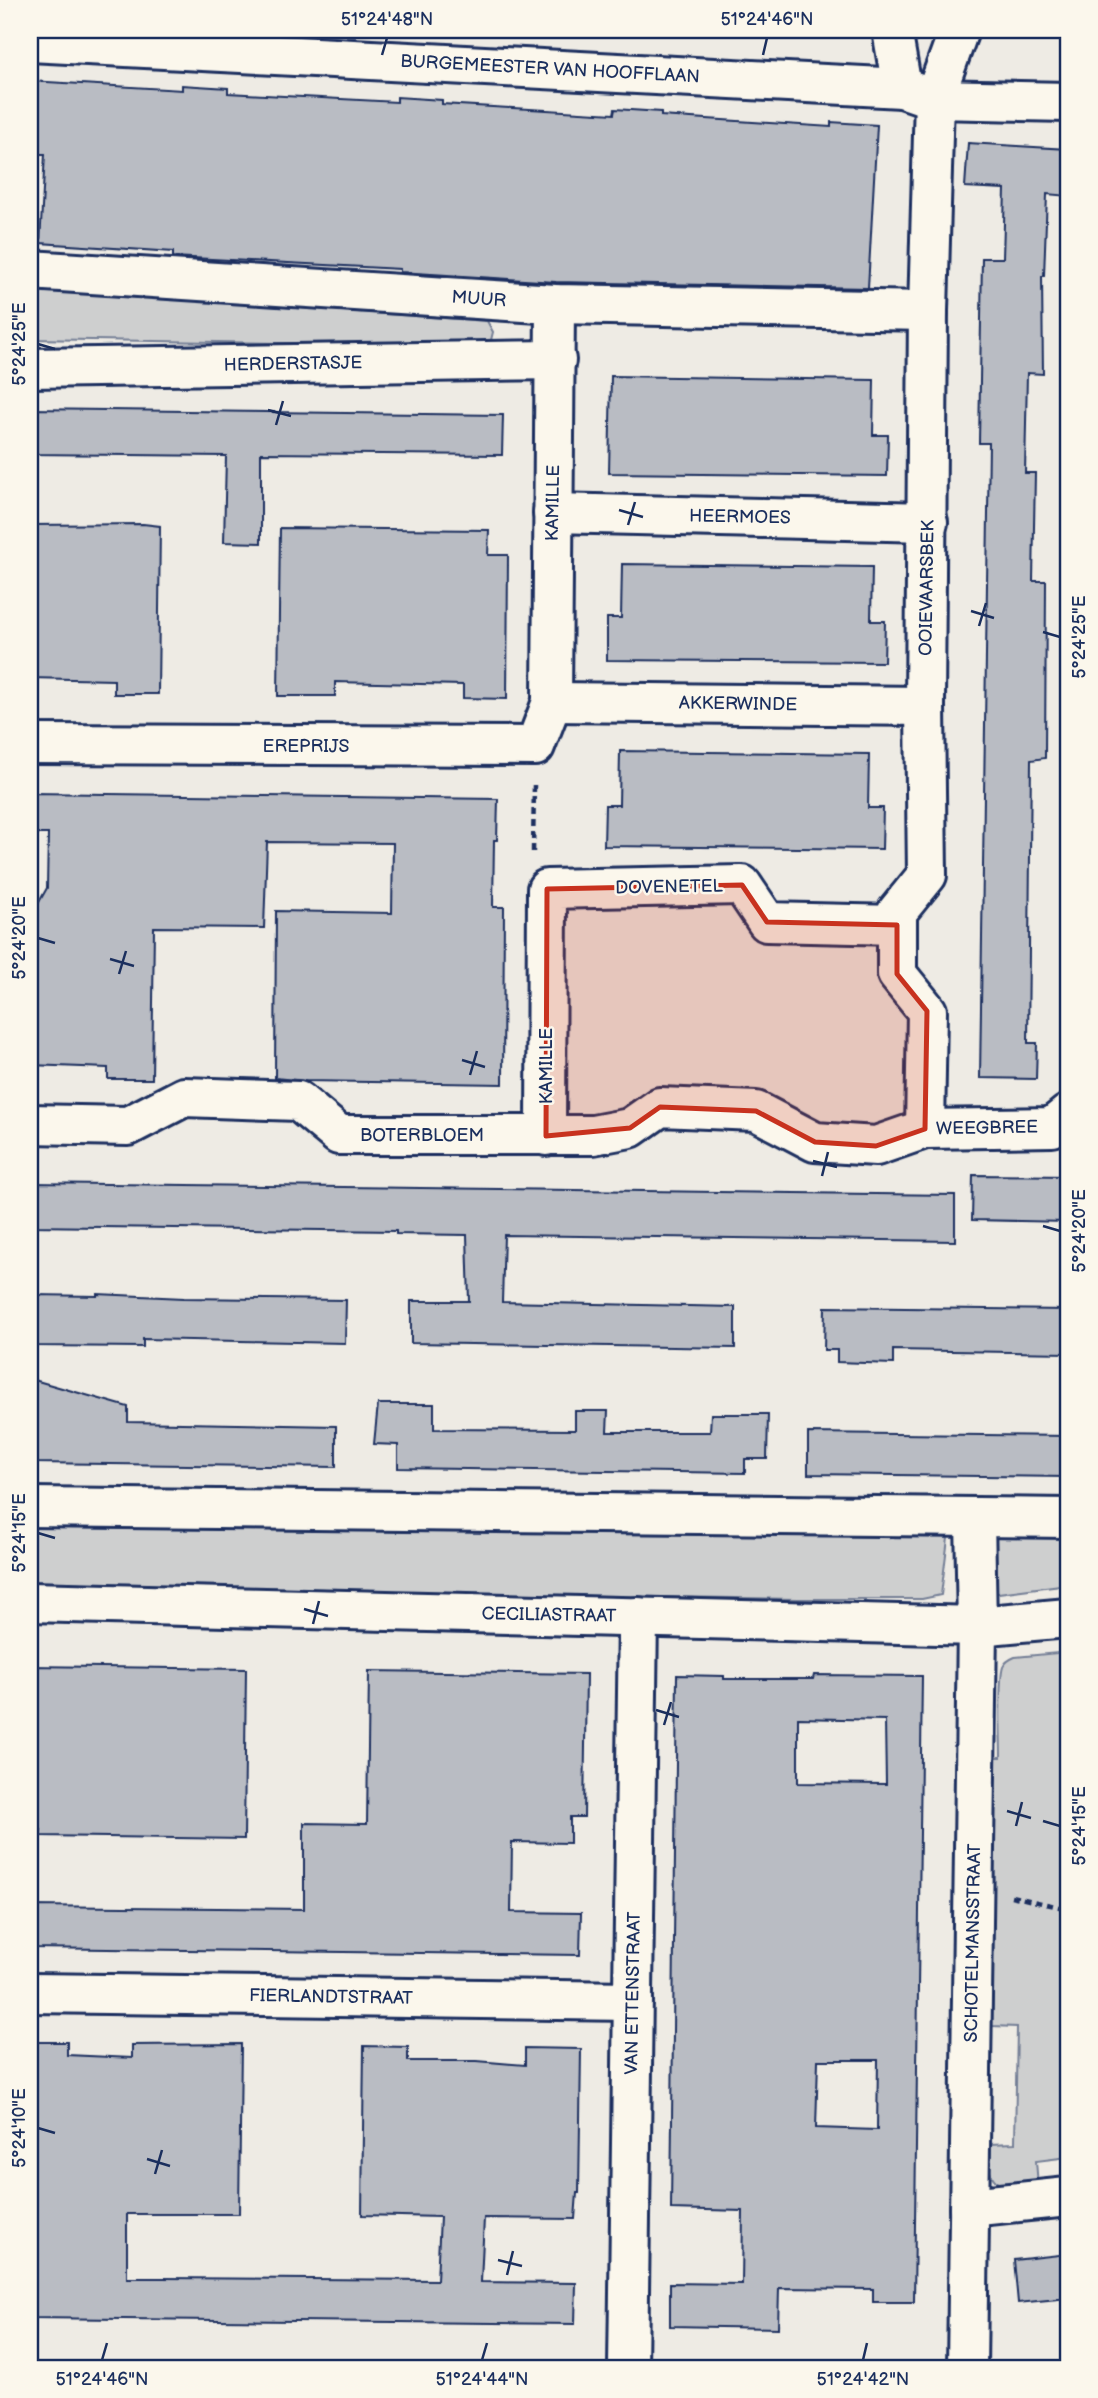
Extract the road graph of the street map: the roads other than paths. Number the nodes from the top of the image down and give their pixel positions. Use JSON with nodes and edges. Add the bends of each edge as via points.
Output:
{"nodes":[{"id":1,"x":892,"y":30,"type":"edge"},
{"id":2,"x":959,"y":30,"type":"edge"},
{"id":3,"x":30,"y":42,"type":"edge"},
{"id":4,"x":918,"y":94,"type":"junction"},
{"id":5,"x":1068,"y":102,"type":"edge"},
{"id":6,"x":30,"y":270,"type":"edge"},
{"id":7,"x":555,"y":304,"type":"junction"},
{"id":8,"x":928,"y":310,"type":"junction"},
{"id":9,"x":556,"y":360,"type":"junction"},
{"id":10,"x":30,"y":368,"type":"edge"},
{"id":11,"x":552,"y":513,"type":"junction"},
{"id":12,"x":928,"y":522,"type":"junction"},
{"id":13,"x":552,"y":702,"type":"junction"},
{"id":14,"x":925,"y":706,"type":"junction"},
{"id":15,"x":30,"y":744,"type":"edge"},
{"id":16,"x":547,"y":889,"type":"joint"},
{"id":17,"x":897,"y":925,"type":"junction"},
{"id":18,"x":1068,"y":1114,"type":"edge"},
{"id":19,"x":30,"y":1124,"type":"edge"},
{"id":20,"x":925,"y":1129,"type":"junction"},
{"id":21,"x":498,"y":1134,"type":"joint"},
{"id":22,"x":546,"y":1136,"type":"junction"},
{"id":23,"x":30,"y":1507,"type":"edge"},
{"id":24,"x":975,"y":1518,"type":"junction"},
{"id":25,"x":1068,"y":1518,"type":"edge"},
{"id":26,"x":30,"y":1602,"type":"edge"},
{"id":27,"x":638,"y":1617,"type":"junction"},
{"id":28,"x":1068,"y":1618,"type":"edge"},
{"id":29,"x":977,"y":1626,"type":"junction"},
{"id":30,"x":30,"y":1993,"type":"edge"},
{"id":31,"x":633,"y":2001,"type":"junction"},
{"id":32,"x":1068,"y":2197,"type":"edge"},
{"id":33,"x":969,"y":2207,"type":"junction"},
{"id":34,"x":628,"y":2368,"type":"edge"},
{"id":35,"x":967,"y":2368,"type":"edge"}],
"edges":[{"from":1,"to":4,"type":"street"},
{"from":2,"to":4,"type":"street","name":"OOIEVAARSBEK"},
{"from":3,"to":4,"type":"street","name":"BURGEMEESTER VAN HOOFFLAAN"},
{"from":4,"to":5,"type":"street","name":"BURGEMEESTER VAN HOOFFLAAN"},
{"from":4,"to":8,"type":"street","name":"OOIEVAARSBEK"},
{"from":6,"to":7,"type":"street","name":"MUUR"},
{"from":7,"to":8,"type":"street","name":"MUUR"},
{"from":7,"to":9,"type":"street","name":"KAMILLE"},
{"from":8,"to":12,"type":"street","name":"OOIEVAARSBEK"},
{"from":9,"to":10,"type":"street","name":"HERDERSTASJE"},
{"from":9,"to":11,"type":"street","name":"KAMILLE"},
{"from":11,"to":12,"type":"street","name":"HEERMOES"},
{"from":11,"to":13,"type":"street","name":"KAMILLE"},
{"from":12,"to":14,"type":"street","name":"OOIEVAARSBEK"},
{"from":13,"to":14,"type":"street","name":"AKKERWINDE"},
{"from":13,"to":15,"type":"street","name":"EREPRIJS","via":[[535,746]]},
{"from":14,"to":17,"type":"street","name":"OOIEVAARSBEK","via":[[927,875],[897,912]]},
{"from":16,"to":17,"type":"street","name":"DOVENETEL","via":[[742,885],[767,922]]},
{"from":16,"to":22,"type":"street","name":"KAMILLE"},
{"from":17,"to":20,"type":"street","name":"OOIEVAARSBEK","via":[[897,974],[927,1011]]},
{"from":18,"to":20,"type":"street","name":"WEEGBREE","via":[[1052,1127]]},
{"from":19,"to":21,"type":"street","name":"BOTERBLOEM","via":[[128,1126],[184,1097],[298,1101],[339,1135]]},
{"from":20,"to":22,"type":"street","name":"WEEGBREE","via":[[876,1146],[815,1142],[756,1111],[660,1107],[630,1128]]},
{"from":21,"to":22,"type":"street","name":"WEEGBREE"},
{"from":23,"to":24,"type":"street"},
{"from":24,"to":25,"type":"street"},
{"from":24,"to":29,"type":"street","name":"SCHOTELMANSSTRAAT"},
{"from":26,"to":27,"type":"street","name":"CECILIASTRAAT"},
{"from":27,"to":29,"type":"street","name":"CECILIASTRAAT"},
{"from":27,"to":31,"type":"street","name":"VAN ETTENSTRAAT"},
{"from":28,"to":29,"type":"street","name":"CECILIASTRAAT"},
{"from":29,"to":33,"type":"street","name":"SCHOTELMANSSTRAAT"},
{"from":30,"to":31,"type":"street","name":"FIERLANDTSTRAAT"},
{"from":31,"to":34,"type":"street","name":"VAN ETTENSTRAAT"},
{"from":32,"to":33,"type":"street"},
{"from":33,"to":35,"type":"street","name":"SCHOTELMANSSTRAAT"}]}
